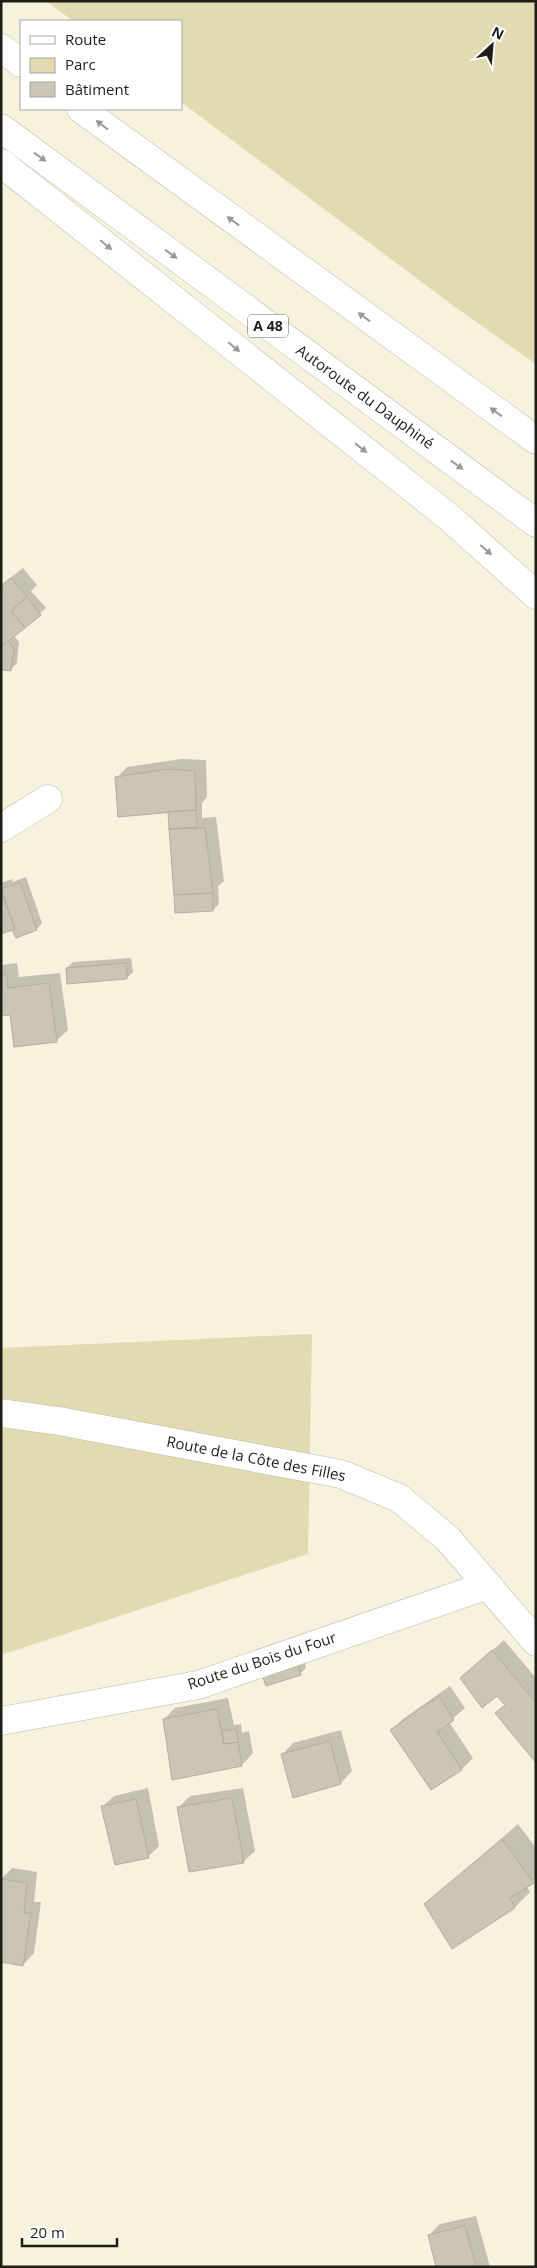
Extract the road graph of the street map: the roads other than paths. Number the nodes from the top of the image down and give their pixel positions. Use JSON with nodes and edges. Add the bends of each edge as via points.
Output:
{"nodes":[{"id":1,"x":1,"y":48,"type":"edge"},
{"id":2,"x":20,"y":62,"type":"edge"},
{"id":3,"x":82,"y":110,"type":"edge"},
{"id":4,"x":1,"y":128,"type":"edge"},
{"id":5,"x":1,"y":163,"type":"edge"},
{"id":6,"x":536,"y":440,"type":"edge"},
{"id":7,"x":536,"y":523,"type":"edge"},
{"id":8,"x":536,"y":595,"type":"edge"},
{"id":9,"x":48,"y":799,"type":"dead end"},
{"id":10,"x":1,"y":828,"type":"edge"},
{"id":11,"x":1,"y":1413,"type":"edge"},
{"id":12,"x":488,"y":1585,"type":"junction"},
{"id":13,"x":536,"y":1642,"type":"edge"},
{"id":14,"x":1,"y":1721,"type":"edge"}],
"edges":[{"from":1,"to":2,"type":"main road"},
{"from":6,"to":3,"type":"main road","one_way":true},
{"from":4,"to":7,"type":"main road","name":"Autoroute du Dauphiné","number":"A 48","one_way":true},
{"from":5,"to":8,"type":"main road","one_way":true,"via":[[450,518]]},
{"from":9,"to":10,"type":"main road"},
{"from":11,"to":12,"type":"main road","name":"Route de la Côte des Filles","via":[[341,1474],[399,1498],[448,1539]]},
{"from":12,"to":13,"type":"main road","name":"Route de la Côte des Filles"},
{"from":12,"to":14,"type":"main road","name":"Route du Bois du Four","via":[[198,1685]]}]}
